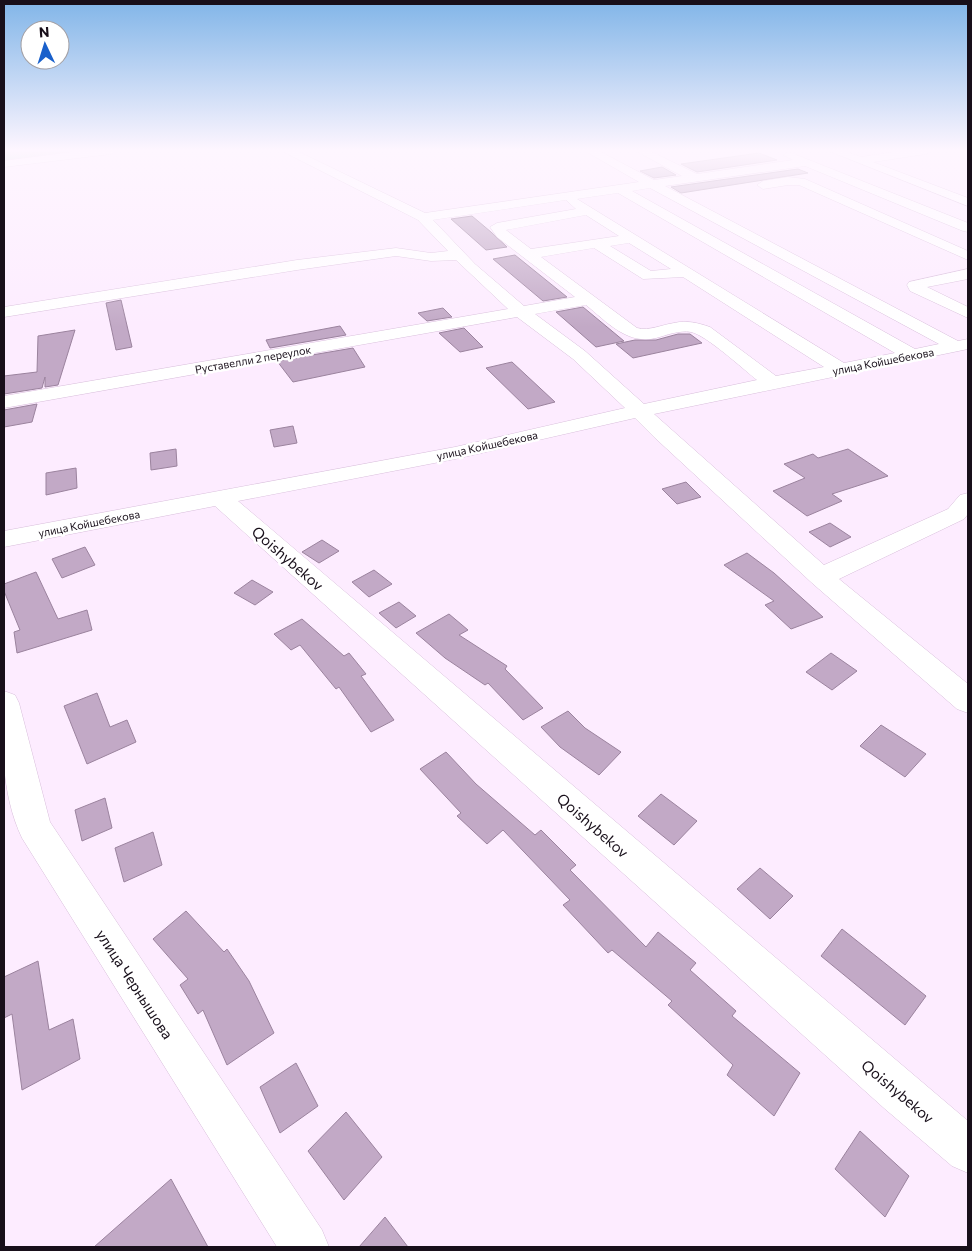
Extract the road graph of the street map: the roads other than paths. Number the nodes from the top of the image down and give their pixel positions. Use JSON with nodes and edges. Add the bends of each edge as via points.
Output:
{"nodes":[{"id":1,"x":406,"y":209,"type":"edge"},
{"id":2,"x":474,"y":209,"type":"edge"},
{"id":3,"x":656,"y":209,"type":"edge"},
{"id":4,"x":697,"y":209,"type":"edge"},
{"id":5,"x":862,"y":209,"type":"edge"},
{"id":6,"x":922,"y":209,"type":"edge"},
{"id":7,"x":588,"y":211,"type":"joint"},
{"id":8,"x":422,"y":217,"type":"junction"},
{"id":9,"x":720,"y":222,"type":"junction"},
{"id":10,"x":688,"y":228,"type":"junction"},
{"id":11,"x":968,"y":228,"type":"edge"},
{"id":12,"x":664,"y":232,"type":"dead end"},
{"id":13,"x":968,"y":235,"type":"edge"},
{"id":14,"x":634,"y":238,"type":"junction"},
{"id":15,"x":931,"y":240,"type":"junction"},
{"id":16,"x":597,"y":244,"type":"junction"},
{"id":17,"x":529,"y":254,"type":"junction"},
{"id":18,"x":460,"y":255,"type":"junction"},
{"id":19,"x":968,"y":256,"type":"edge"},
{"id":20,"x":796,"y":262,"type":"junction"},
{"id":21,"x":759,"y":268,"type":"junction"},
{"id":22,"x":740,"y":272,"type":"dead end"},
{"id":23,"x":968,"y":274,"type":"edge"},
{"id":24,"x":694,"y":276,"type":"junction"},
{"id":25,"x":724,"y":276,"type":"dead end"},
{"id":26,"x":589,"y":300,"type":"junction"},
{"id":27,"x":4,"y":312,"type":"edge"},
{"id":28,"x":522,"y":312,"type":"junction"},
{"id":29,"x":968,"y":312,"type":"edge"},
{"id":30,"x":962,"y":345,"type":"edge"},
{"id":31,"x":912,"y":355,"type":"junction"},
{"id":32,"x":841,"y":369,"type":"junction"},
{"id":33,"x":772,"y":382,"type":"junction"},
{"id":34,"x":4,"y":402,"type":"edge"},
{"id":35,"x":640,"y":411,"type":"junction"},
{"id":36,"x":220,"y":498,"type":"junction"},
{"id":37,"x":968,"y":500,"type":"edge"},
{"id":38,"x":4,"y":539,"type":"edge"},
{"id":39,"x":821,"y":577,"type":"junction"},
{"id":40,"x":968,"y":701,"type":"edge"},
{"id":41,"x":4,"y":703,"type":"edge"},
{"id":42,"x":968,"y":1150,"type":"edge"},
{"id":43,"x":305,"y":1247,"type":"edge"}],
"edges":[{"from":1,"to":8,"type":"street"},
{"from":2,"to":8,"type":"street"},
{"from":3,"to":10,"type":"street"},
{"from":4,"to":9,"type":"street"},
{"from":5,"to":15,"type":"street"},
{"from":6,"to":11,"type":"street"},
{"from":7,"to":14,"type":"street"},
{"from":7,"to":17,"type":"street","via":[[497,227]]},
{"from":8,"to":18,"type":"street"},
{"from":9,"to":10,"type":"street"},
{"from":9,"to":20,"type":"street"},
{"from":10,"to":12,"type":"street"},
{"from":10,"to":21,"type":"street"},
{"from":13,"to":15,"type":"street"},
{"from":14,"to":16,"type":"street"},
{"from":14,"to":24,"type":"street"},
{"from":15,"to":19,"type":"street"},
{"from":16,"to":17,"type":"street"},
{"from":16,"to":24,"type":"street","via":[[648,276]]},
{"from":17,"to":26,"type":"street"},
{"from":18,"to":27,"type":"street","via":[[378,254]]},
{"from":18,"to":28,"type":"street"},
{"from":20,"to":21,"type":"street"},
{"from":20,"to":30,"type":"street"},
{"from":21,"to":22,"type":"street"},
{"from":21,"to":31,"type":"street"},
{"from":23,"to":29,"type":"street","via":[[915,285]]},
{"from":24,"to":25,"type":"street"},
{"from":24,"to":32,"type":"street"},
{"from":26,"to":28,"type":"street","name":"Руставелли 2 переулок"},
{"from":26,"to":33,"type":"street","via":[[637,335],[692,325]]},
{"from":28,"to":34,"type":"street","name":"Руставелли 2 переулок"},
{"from":28,"to":35,"type":"street","via":[[579,356]]},
{"from":30,"to":31,"type":"street","name":"улица Койшебекова"},
{"from":31,"to":32,"type":"street","name":"улица Койшебекова"},
{"from":32,"to":33,"type":"street","name":"улица Койшебекова"},
{"from":33,"to":35,"type":"street","name":"улица Койшебекова"},
{"from":35,"to":36,"type":"street","name":"улица Койшебекова","via":[[455,453]]},
{"from":35,"to":39,"type":"street"},
{"from":36,"to":38,"type":"street","name":"улица Койшебекова"},
{"from":36,"to":42,"type":"street","name":"Qoishybekov","via":[[893,1088]]},
{"from":37,"to":39,"type":"street","via":[[956,514]]},
{"from":39,"to":40,"type":"street"},
{"from":41,"to":43,"type":"street","name":"улица Чернышова","via":[[34,828]]}]}
